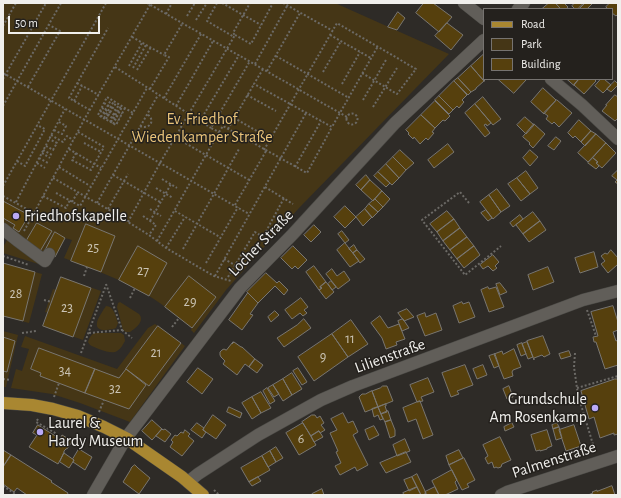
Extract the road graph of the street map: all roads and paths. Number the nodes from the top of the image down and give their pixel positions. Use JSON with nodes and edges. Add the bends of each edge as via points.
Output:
{"nodes":[{"id":1,"x":16,"y":3,"type":"edge"},
{"id":2,"x":46,"y":3,"type":"edge"},
{"id":3,"x":61,"y":3,"type":"edge"},
{"id":4,"x":106,"y":3,"type":"edge"},
{"id":5,"x":147,"y":3,"type":"edge"},
{"id":6,"x":172,"y":3,"type":"edge"},
{"id":7,"x":195,"y":3,"type":"edge"},
{"id":8,"x":207,"y":3,"type":"edge"},
{"id":9,"x":217,"y":3,"type":"edge"},
{"id":10,"x":222,"y":3,"type":"edge"},
{"id":11,"x":250,"y":3,"type":"edge"},
{"id":12,"x":273,"y":3,"type":"edge"},
{"id":13,"x":283,"y":3,"type":"edge"},
{"id":14,"x":464,"y":3,"type":"edge"},
{"id":15,"x":150,"y":4,"type":"edge"},
{"id":16,"x":287,"y":6,"type":"junction"},
{"id":17,"x":300,"y":13,"type":"junction"},
{"id":18,"x":166,"y":14,"type":"junction"},
{"id":19,"x":243,"y":15,"type":"junction"},
{"id":20,"x":187,"y":16,"type":"dead end"},
{"id":21,"x":483,"y":18,"type":"edge"},
{"id":22,"x":196,"y":20,"type":"dead end"},
{"id":23,"x":182,"y":23,"type":"junction"},
{"id":24,"x":49,"y":25,"type":"junction"},
{"id":25,"x":261,"y":25,"type":"junction"},
{"id":26,"x":3,"y":26,"type":"edge"},
{"id":27,"x":108,"y":28,"type":"dead end"},
{"id":28,"x":333,"y":31,"type":"junction"},
{"id":29,"x":201,"y":34,"type":"junction"},
{"id":30,"x":330,"y":35,"type":"junction"},
{"id":31,"x":235,"y":36,"type":"junction"},
{"id":32,"x":132,"y":37,"type":"junction"},
{"id":33,"x":213,"y":41,"type":"junction"},
{"id":34,"x":483,"y":41,"type":"edge"},
{"id":35,"x":341,"y":42,"type":"junction"},
{"id":36,"x":142,"y":43,"type":"junction"},
{"id":37,"x":146,"y":45,"type":"junction"},
{"id":38,"x":378,"y":46,"type":"junction"},
{"id":39,"x":150,"y":47,"type":"junction"},
{"id":40,"x":228,"y":49,"type":"junction"},
{"id":41,"x":360,"y":52,"type":"junction"},
{"id":42,"x":164,"y":54,"type":"junction"},
{"id":43,"x":239,"y":55,"type":"junction"},
{"id":44,"x":276,"y":56,"type":"junction"},
{"id":45,"x":371,"y":58,"type":"junction"},
{"id":46,"x":386,"y":60,"type":"dead end"},
{"id":47,"x":250,"y":61,"type":"junction"},
{"id":48,"x":255,"y":64,"type":"junction"},
{"id":49,"x":129,"y":66,"type":"dead end"},
{"id":50,"x":115,"y":67,"type":"junction"},
{"id":51,"x":133,"y":68,"type":"dead end"},
{"id":52,"x":397,"y":68,"type":"dead end"},
{"id":53,"x":263,"y":69,"type":"junction"},
{"id":54,"x":137,"y":70,"type":"dead end"},
{"id":55,"x":267,"y":71,"type":"junction"},
{"id":56,"x":323,"y":72,"type":"dead end"},
{"id":57,"x":362,"y":73,"type":"junction"},
{"id":58,"x":4,"y":74,"type":"edge"},
{"id":59,"x":308,"y":75,"type":"junction"},
{"id":60,"x":3,"y":78,"type":"edge"},
{"id":61,"x":375,"y":80,"type":"junction"},
{"id":62,"x":552,"y":80,"type":"edge"},
{"id":63,"x":17,"y":81,"type":"junction"},
{"id":64,"x":77,"y":83,"type":"junction"},
{"id":65,"x":254,"y":84,"type":"junction"},
{"id":66,"x":342,"y":84,"type":"dead end"},
{"id":67,"x":82,"y":86,"type":"junction"},
{"id":68,"x":28,"y":87,"type":"junction"},
{"id":69,"x":386,"y":87,"type":"junction"},
{"id":70,"x":149,"y":88,"type":"junction"},
{"id":71,"x":299,"y":90,"type":"junction"},
{"id":72,"x":99,"y":95,"type":"junction"},
{"id":73,"x":158,"y":95,"type":"junction"},
{"id":74,"x":248,"y":95,"type":"junction"},
{"id":75,"x":164,"y":98,"type":"junction"},
{"id":76,"x":349,"y":98,"type":"junction"},
{"id":77,"x":51,"y":100,"type":"junction"},
{"id":78,"x":74,"y":100,"type":"junction"},
{"id":79,"x":363,"y":100,"type":"dead end"},
{"id":80,"x":114,"y":101,"type":"junction"},
{"id":81,"x":104,"y":103,"type":"junction"},
{"id":82,"x":290,"y":104,"type":"junction"},
{"id":83,"x":3,"y":106,"type":"edge"},
{"id":84,"x":121,"y":106,"type":"junction"},
{"id":85,"x":176,"y":106,"type":"junction"},
{"id":86,"x":374,"y":106,"type":"dead end"},
{"id":87,"x":110,"y":107,"type":"junction"},
{"id":88,"x":102,"y":108,"type":"junction"},
{"id":89,"x":125,"y":108,"type":"junction"},
{"id":90,"x":65,"y":109,"type":"junction"},
{"id":91,"x":90,"y":110,"type":"junction"},
{"id":92,"x":100,"y":111,"type":"junction"},
{"id":93,"x":108,"y":111,"type":"junction"},
{"id":94,"x":276,"y":111,"type":"dead end"},
{"id":95,"x":119,"y":112,"type":"junction"},
{"id":96,"x":306,"y":112,"type":"junction"},
{"id":97,"x":133,"y":113,"type":"junction"},
{"id":98,"x":340,"y":113,"type":"junction"},
{"id":99,"x":106,"y":114,"type":"junction"},
{"id":100,"x":147,"y":114,"type":"junction"},
{"id":101,"x":189,"y":114,"type":"junction"},
{"id":102,"x":116,"y":116,"type":"junction"},
{"id":103,"x":347,"y":117,"type":"junction"},
{"id":104,"x":104,"y":118,"type":"junction"},
{"id":105,"x":234,"y":118,"type":"junction"},
{"id":106,"x":115,"y":119,"type":"junction"},
{"id":107,"x":84,"y":120,"type":"junction"},
{"id":108,"x":200,"y":121,"type":"junction"},
{"id":109,"x":321,"y":121,"type":"junction"},
{"id":110,"x":59,"y":122,"type":"junction"},
{"id":111,"x":111,"y":123,"type":"junction"},
{"id":112,"x":37,"y":125,"type":"junction"},
{"id":113,"x":140,"y":126,"type":"junction"},
{"id":114,"x":332,"y":127,"type":"junction"},
{"id":115,"x":211,"y":128,"type":"junction"},
{"id":116,"x":228,"y":129,"type":"junction"},
{"id":117,"x":54,"y":130,"type":"junction"},
{"id":118,"x":78,"y":132,"type":"junction"},
{"id":119,"x":219,"y":132,"type":"junction"},
{"id":120,"x":262,"y":134,"type":"dead end"},
{"id":121,"x":51,"y":135,"type":"junction"},
{"id":122,"x":175,"y":137,"type":"junction"},
{"id":123,"x":49,"y":139,"type":"junction"},
{"id":124,"x":118,"y":139,"type":"junction"},
{"id":125,"x":618,"y":139,"type":"edge"},
{"id":126,"x":73,"y":140,"type":"junction"},
{"id":127,"x":84,"y":143,"type":"dead end"},
{"id":128,"x":129,"y":145,"type":"junction"},
{"id":129,"x":46,"y":146,"type":"junction"},
{"id":130,"x":69,"y":149,"type":"junction"},
{"id":131,"x":239,"y":149,"type":"dead end"},
{"id":132,"x":44,"y":150,"type":"junction"},
{"id":133,"x":265,"y":150,"type":"junction"},
{"id":134,"x":101,"y":152,"type":"junction"},
{"id":135,"x":42,"y":153,"type":"junction"},
{"id":136,"x":76,"y":153,"type":"junction"},
{"id":137,"x":52,"y":155,"type":"dead end"},
{"id":138,"x":206,"y":155,"type":"junction"},
{"id":139,"x":39,"y":158,"type":"junction"},
{"id":140,"x":50,"y":158,"type":"dead end"},
{"id":141,"x":280,"y":159,"type":"junction"},
{"id":142,"x":17,"y":161,"type":"junction"},
{"id":143,"x":37,"y":163,"type":"junction"},
{"id":144,"x":48,"y":163,"type":"dead end"},
{"id":145,"x":160,"y":163,"type":"junction"},
{"id":146,"x":95,"y":164,"type":"junction"},
{"id":147,"x":59,"y":167,"type":"junction"},
{"id":148,"x":295,"y":167,"type":"junction"},
{"id":149,"x":45,"y":168,"type":"dead end"},
{"id":150,"x":101,"y":168,"type":"junction"},
{"id":151,"x":229,"y":168,"type":"junction"},
{"id":152,"x":128,"y":174,"type":"dead end"},
{"id":153,"x":113,"y":175,"type":"junction"},
{"id":154,"x":53,"y":178,"type":"junction"},
{"id":155,"x":162,"y":179,"type":"dead end"},
{"id":156,"x":249,"y":180,"type":"junction"},
{"id":157,"x":192,"y":181,"type":"junction"},
{"id":158,"x":4,"y":182,"type":"edge"},
{"id":159,"x":124,"y":182,"type":"junction"},
{"id":160,"x":171,"y":184,"type":"junction"},
{"id":161,"x":3,"y":186,"type":"edge"},
{"id":162,"x":90,"y":186,"type":"junction"},
{"id":163,"x":264,"y":187,"type":"junction"},
{"id":164,"x":156,"y":188,"type":"dead end"},
{"id":165,"x":177,"y":188,"type":"dead end"},
{"id":166,"x":56,"y":192,"type":"dead end"},
{"id":167,"x":78,"y":192,"type":"junction"},
{"id":168,"x":143,"y":193,"type":"junction"},
{"id":169,"x":165,"y":193,"type":"junction"},
{"id":170,"x":214,"y":194,"type":"junction"},
{"id":171,"x":3,"y":196,"type":"edge"},
{"id":172,"x":43,"y":196,"type":"junction"},
{"id":173,"x":85,"y":196,"type":"junction"},
{"id":174,"x":173,"y":198,"type":"dead end"},
{"id":175,"x":284,"y":198,"type":"junction"},
{"id":176,"x":71,"y":201,"type":"junction"},
{"id":177,"x":16,"y":202,"type":"junction"},
{"id":178,"x":97,"y":202,"type":"junction"},
{"id":179,"x":160,"y":202,"type":"junction"},
{"id":180,"x":469,"y":202,"type":"dead end"},
{"id":181,"x":293,"y":204,"type":"dead end"},
{"id":182,"x":234,"y":205,"type":"junction"},
{"id":183,"x":238,"y":207,"type":"junction"},
{"id":184,"x":108,"y":209,"type":"junction"},
{"id":185,"x":150,"y":209,"type":"dead end"},
{"id":186,"x":175,"y":211,"type":"junction"},
{"id":187,"x":155,"y":212,"type":"junction"},
{"id":188,"x":34,"y":213,"type":"junction"},
{"id":189,"x":249,"y":214,"type":"junction"},
{"id":190,"x":143,"y":216,"type":"dead end"},
{"id":191,"x":161,"y":216,"type":"dead end"},
{"id":192,"x":185,"y":217,"type":"junction"},
{"id":193,"x":150,"y":221,"type":"junction"},
{"id":194,"x":128,"y":222,"type":"junction"},
{"id":195,"x":197,"y":224,"type":"junction"},
{"id":196,"x":3,"y":229,"type":"edge"},
{"id":197,"x":149,"y":235,"type":"junction"},
{"id":198,"x":221,"y":237,"type":"junction"},
{"id":199,"x":157,"y":241,"type":"junction"},
{"id":200,"x":18,"y":242,"type":"junction"},
{"id":201,"x":502,"y":246,"type":"dead end"},
{"id":202,"x":166,"y":248,"type":"junction"},
{"id":203,"x":183,"y":249,"type":"dead end"},
{"id":204,"x":50,"y":254,"type":"dead end"},
{"id":205,"x":224,"y":259,"type":"junction"},
{"id":206,"x":206,"y":263,"type":"dead end"},
{"id":207,"x":235,"y":265,"type":"junction"},
{"id":208,"x":87,"y":267,"type":"dead end"},
{"id":209,"x":84,"y":276,"type":"dead end"},
{"id":210,"x":214,"y":276,"type":"junction"},
{"id":211,"x":228,"y":277,"type":"dead end"},
{"id":212,"x":135,"y":288,"type":"dead end"},
{"id":213,"x":240,"y":288,"type":"junction"},
{"id":214,"x":618,"y":291,"type":"edge"},
{"id":215,"x":130,"y":298,"type":"dead end"},
{"id":216,"x":44,"y":300,"type":"dead end"},
{"id":217,"x":584,"y":300,"type":"junction"},
{"id":218,"x":52,"y":302,"type":"dead end"},
{"id":219,"x":179,"y":318,"type":"dead end"},
{"id":220,"x":172,"y":327,"type":"dead end"},
{"id":221,"x":122,"y":330,"type":"junction"},
{"id":222,"x":36,"y":331,"type":"dead end"},
{"id":223,"x":89,"y":333,"type":"junction"},
{"id":224,"x":22,"y":334,"type":"dead end"},
{"id":225,"x":596,"y":336,"type":"dead end"},
{"id":226,"x":132,"y":338,"type":"dead end"},
{"id":227,"x":81,"y":353,"type":"dead end"},
{"id":228,"x":575,"y":353,"type":"dead end"},
{"id":229,"x":618,"y":376,"type":"edge"},
{"id":230,"x":3,"y":379,"type":"edge"},
{"id":231,"x":10,"y":380,"type":"dead end"},
{"id":232,"x":59,"y":383,"type":"dead end"},
{"id":233,"x":577,"y":388,"type":"junction"},
{"id":234,"x":54,"y":398,"type":"dead end"},
{"id":235,"x":104,"y":400,"type":"dead end"},
{"id":236,"x":3,"y":403,"type":"edge"},
{"id":237,"x":99,"y":413,"type":"dead end"},
{"id":238,"x":31,"y":418,"type":"dead end"},
{"id":239,"x":38,"y":419,"type":"junction"},
{"id":240,"x":44,"y":420,"type":"dead end"},
{"id":241,"x":57,"y":434,"type":"dead end"},
{"id":242,"x":126,"y":438,"type":"junction"},
{"id":243,"x":618,"y":456,"type":"edge"},
{"id":244,"x":598,"y":462,"type":"junction"},
{"id":245,"x":188,"y":482,"type":"junction"},
{"id":246,"x":3,"y":486,"type":"edge"},
{"id":247,"x":17,"y":495,"type":"edge"},
{"id":248,"x":93,"y":495,"type":"edge"},
{"id":249,"x":203,"y":495,"type":"edge"},
{"id":250,"x":501,"y":495,"type":"edge"}],
"edges":[{"from":1,"to":26,"type":"path"},
{"from":2,"to":58,"type":"path"},
{"from":3,"to":24,"type":"path"},
{"from":4,"to":77,"type":"path"},
{"from":5,"to":15,"type":"path"},
{"from":6,"to":18,"type":"path"},
{"from":7,"to":20,"type":"path"},
{"from":8,"to":22,"type":"path"},
{"from":9,"to":31,"type":"path","via":[[207,21]]},
{"from":10,"to":19,"type":"path"},
{"from":11,"to":19,"type":"path"},
{"from":12,"to":25,"type":"path"},
{"from":13,"to":16,"type":"path"},
{"from":14,"to":21,"type":"street"},
{"from":15,"to":18,"type":"path"},
{"from":15,"to":32,"type":"path"},
{"from":16,"to":17,"type":"path"},
{"from":16,"to":48,"type":"path"},
{"from":17,"to":28,"type":"path"},
{"from":17,"to":44,"type":"path"},
{"from":18,"to":23,"type":"path"},
{"from":19,"to":25,"type":"path"},
{"from":19,"to":31,"type":"path","via":[[233,33]]},
{"from":23,"to":29,"type":"path"},
{"from":23,"to":42,"type":"path"},
{"from":24,"to":63,"type":"path"},
{"from":24,"to":68,"type":"path","via":[[60,31]]},
{"from":25,"to":31,"type":"path","via":[[251,44]]},
{"from":27,"to":64,"type":"path"},
{"from":28,"to":30,"type":"path"},
{"from":28,"to":38,"type":"path","via":[[337,23]]},
{"from":29,"to":33,"type":"path"},
{"from":29,"to":75,"type":"path"},
{"from":30,"to":35,"type":"path"},
{"from":30,"to":59,"type":"path"},
{"from":31,"to":40,"type":"path"},
{"from":32,"to":36,"type":"path"},
{"from":32,"to":50,"type":"path"},
{"from":33,"to":40,"type":"path"},
{"from":33,"to":85,"type":"path"},
{"from":34,"to":213,"type":"street","name":"Locher Straße","via":[[395,123]]},
{"from":35,"to":41,"type":"path"},
{"from":35,"to":56,"type":"path"},
{"from":36,"to":37,"type":"path"},
{"from":36,"to":49,"type":"path"},
{"from":37,"to":39,"type":"path"},
{"from":37,"to":51,"type":"path"},
{"from":38,"to":45,"type":"path"},
{"from":38,"to":69,"type":"path","via":[[416,70],[397,94]]},
{"from":39,"to":42,"type":"path"},
{"from":39,"to":54,"type":"path"},
{"from":40,"to":43,"type":"path"},
{"from":40,"to":101,"type":"path"},
{"from":41,"to":45,"type":"path"},
{"from":41,"to":66,"type":"path"},
{"from":42,"to":70,"type":"path","via":[[169,57]]},
{"from":43,"to":47,"type":"path"},
{"from":43,"to":108,"type":"path"},
{"from":44,"to":55,"type":"path"},
{"from":44,"to":59,"type":"path"},
{"from":45,"to":57,"type":"path"},
{"from":46,"to":61,"type":"path"},
{"from":47,"to":48,"type":"path"},
{"from":47,"to":115,"type":"path"},
{"from":48,"to":53,"type":"path"},
{"from":50,"to":70,"type":"path"},
{"from":50,"to":72,"type":"path"},
{"from":52,"to":69,"type":"path"},
{"from":53,"to":55,"type":"path"},
{"from":53,"to":65,"type":"path"},
{"from":55,"to":71,"type":"path"},
{"from":57,"to":61,"type":"path"},
{"from":57,"to":76,"type":"path"},
{"from":58,"to":60,"type":"path"},
{"from":58,"to":63,"type":"path"},
{"from":59,"to":71,"type":"path"},
{"from":59,"to":76,"type":"path"},
{"from":61,"to":69,"type":"path"},
{"from":61,"to":79,"type":"path"},
{"from":62,"to":125,"type":"street"},
{"from":63,"to":68,"type":"path"},
{"from":63,"to":83,"type":"path"},
{"from":64,"to":67,"type":"path"},
{"from":64,"to":78,"type":"path","via":[[69,98]]},
{"from":65,"to":74,"type":"path"},
{"from":65,"to":82,"type":"path"},
{"from":67,"to":72,"type":"path"},
{"from":67,"to":78,"type":"path"},
{"from":68,"to":77,"type":"path"},
{"from":69,"to":86,"type":"path"},
{"from":70,"to":73,"type":"path"},
{"from":70,"to":97,"type":"path"},
{"from":71,"to":82,"type":"path"},
{"from":71,"to":98,"type":"path"},
{"from":72,"to":91,"type":"path"},
{"from":73,"to":75,"type":"path"},
{"from":73,"to":100,"type":"path"},
{"from":74,"to":94,"type":"path"},
{"from":74,"to":105,"type":"path"},
{"from":75,"to":85,"type":"path"},
{"from":76,"to":98,"type":"path"},
{"from":77,"to":90,"type":"path"},
{"from":77,"to":112,"type":"path"},
{"from":78,"to":91,"type":"path"},
{"from":80,"to":81,"type":"path","via":[[108,97]]},
{"from":80,"to":84,"type":"path"},
{"from":80,"to":87,"type":"path"},
{"from":80,"to":87,"type":"path"},
{"from":81,"to":87,"type":"path"},
{"from":81,"to":88,"type":"path"},
{"from":82,"to":96,"type":"path"},
{"from":82,"to":133,"type":"path"},
{"from":84,"to":89,"type":"path"},
{"from":84,"to":95,"type":"path"},
{"from":85,"to":101,"type":"path"},
{"from":87,"to":93,"type":"path"},
{"from":87,"to":93,"type":"path"},
{"from":87,"to":95,"type":"path"},
{"from":88,"to":92,"type":"path"},
{"from":88,"to":93,"type":"path"},
{"from":89,"to":95,"type":"path"},
{"from":89,"to":97,"type":"path"},
{"from":90,"to":107,"type":"path"},
{"from":90,"to":110,"type":"path"},
{"from":91,"to":107,"type":"path"},
{"from":92,"to":99,"type":"path"},
{"from":92,"to":104,"type":"path","via":[[98,115]]},
{"from":93,"to":99,"type":"path"},
{"from":93,"to":99,"type":"path"},
{"from":93,"to":102,"type":"path"},
{"from":95,"to":102,"type":"path"},
{"from":95,"to":102,"type":"path"},
{"from":96,"to":109,"type":"path"},
{"from":96,"to":141,"type":"path"},
{"from":97,"to":124,"type":"path"},
{"from":98,"to":103,"type":"path"},
{"from":98,"to":114,"type":"path"},
{"from":99,"to":104,"type":"path"},
{"from":99,"to":104,"type":"path"},
{"from":99,"to":106,"type":"path"},
{"from":100,"to":113,"type":"path"},
{"from":100,"to":113,"type":"path","via":[[152,119],[151,124],[147,127]]},
{"from":101,"to":108,"type":"path"},
{"from":101,"to":122,"type":"path"},
{"from":102,"to":106,"type":"path"},
{"from":102,"to":106,"type":"path"},
{"from":103,"to":103,"type":"path","via":[[346,122],[349,124],[354,125],[357,122],[355,115],[350,114]]},
{"from":104,"to":111,"type":"path"},
{"from":105,"to":116,"type":"path"},
{"from":105,"to":120,"type":"path"},
{"from":106,"to":111,"type":"path"},
{"from":106,"to":111,"type":"path","via":[[116,125]]},
{"from":107,"to":118,"type":"path"},
{"from":107,"to":124,"type":"path"},
{"from":108,"to":115,"type":"path"},
{"from":109,"to":114,"type":"path"},
{"from":109,"to":148,"type":"path"},
{"from":110,"to":117,"type":"path"},
{"from":110,"to":117,"type":"path","via":[[66,126],[62,134]]},
{"from":112,"to":142,"type":"path"},
{"from":112,"to":142,"type":"path","via":[[45,129],[25,166]]},
{"from":113,"to":128,"type":"path"},
{"from":114,"to":148,"type":"path","via":[[307,173]]},
{"from":115,"to":119,"type":"path"},
{"from":116,"to":119,"type":"path","via":[[223,126]]},
{"from":116,"to":133,"type":"path"},
{"from":117,"to":121,"type":"path"},
{"from":118,"to":126,"type":"path"},
{"from":118,"to":134,"type":"path","via":[[104,147]]},
{"from":119,"to":138,"type":"path"},
{"from":121,"to":123,"type":"path"},
{"from":121,"to":126,"type":"path","via":[[63,142],[67,136]]},
{"from":122,"to":138,"type":"path"},
{"from":122,"to":145,"type":"path"},
{"from":123,"to":129,"type":"path"},
{"from":123,"to":129,"type":"path","via":[[57,143],[53,150]]},
{"from":124,"to":128,"type":"path"},
{"from":124,"to":150,"type":"path"},
{"from":126,"to":130,"type":"path"},
{"from":127,"to":134,"type":"path"},
{"from":128,"to":145,"type":"path"},
{"from":128,"to":153,"type":"path"},
{"from":129,"to":132,"type":"path"},
{"from":130,"to":136,"type":"path"},
{"from":130,"to":147,"type":"path"},
{"from":131,"to":151,"type":"path"},
{"from":132,"to":135,"type":"path"},
{"from":132,"to":137,"type":"path"},
{"from":133,"to":141,"type":"path"},
{"from":133,"to":156,"type":"path"},
{"from":134,"to":146,"type":"path"},
{"from":135,"to":139,"type":"path"},
{"from":135,"to":140,"type":"path"},
{"from":136,"to":146,"type":"path"},
{"from":136,"to":146,"type":"path","via":[[72,160],[91,170]]},
{"from":138,"to":151,"type":"path"},
{"from":138,"to":157,"type":"path"},
{"from":139,"to":143,"type":"path"},
{"from":139,"to":144,"type":"path"},
{"from":141,"to":148,"type":"path"},
{"from":141,"to":163,"type":"path"},
{"from":142,"to":158,"type":"path"},
{"from":143,"to":149,"type":"path"},
{"from":143,"to":177,"type":"path"},
{"from":145,"to":157,"type":"path"},
{"from":145,"to":168,"type":"path"},
{"from":146,"to":150,"type":"path"},
{"from":147,"to":154,"type":"path"},
{"from":147,"to":162,"type":"path"},
{"from":150,"to":162,"type":"path"},
{"from":151,"to":156,"type":"path"},
{"from":151,"to":170,"type":"path"},
{"from":152,"to":159,"type":"path"},
{"from":153,"to":159,"type":"path"},
{"from":153,"to":178,"type":"path"},
{"from":154,"to":167,"type":"path"},
{"from":154,"to":172,"type":"path"},
{"from":155,"to":160,"type":"path"},
{"from":156,"to":182,"type":"path"},
{"from":157,"to":170,"type":"path"},
{"from":157,"to":186,"type":"path"},
{"from":158,"to":161,"type":"path"},
{"from":159,"to":168,"type":"path"},
{"from":159,"to":184,"type":"path"},
{"from":160,"to":165,"type":"path"},
{"from":160,"to":169,"type":"path"},
{"from":162,"to":173,"type":"path"},
{"from":163,"to":175,"type":"path"},
{"from":163,"to":189,"type":"path"},
{"from":164,"to":169,"type":"path"},
{"from":166,"to":176,"type":"path"},
{"from":167,"to":173,"type":"path"},
{"from":167,"to":176,"type":"path"},
{"from":168,"to":179,"type":"path"},
{"from":168,"to":194,"type":"path"},
{"from":169,"to":174,"type":"path"},
{"from":169,"to":179,"type":"path"},
{"from":170,"to":182,"type":"path"},
{"from":170,"to":195,"type":"path"},
{"from":171,"to":177,"type":"path"},
{"from":172,"to":176,"type":"path","via":[[66,208]]},
{"from":172,"to":188,"type":"path"},
{"from":173,"to":176,"type":"path","via":[[80,206]]},
{"from":173,"to":178,"type":"path"},
{"from":175,"to":181,"type":"path"},
{"from":175,"to":207,"type":"path","via":[[263,237],[255,232]]},
{"from":177,"to":188,"type":"path"},
{"from":178,"to":184,"type":"path"},
{"from":179,"to":187,"type":"path"},
{"from":180,"to":201,"type":"path","via":[[460,192],[422,220],[464,275]]},
{"from":182,"to":183,"type":"path"},
{"from":183,"to":189,"type":"path"},
{"from":183,"to":198,"type":"path"},
{"from":184,"to":194,"type":"path"},
{"from":185,"to":187,"type":"path"},
{"from":186,"to":192,"type":"path"},
{"from":186,"to":199,"type":"path"},
{"from":187,"to":191,"type":"path"},
{"from":187,"to":193,"type":"path"},
{"from":188,"to":200,"type":"path"},
{"from":189,"to":205,"type":"path"},
{"from":190,"to":193,"type":"path"},
{"from":192,"to":195,"type":"path"},
{"from":192,"to":202,"type":"path"},
{"from":193,"to":197,"type":"path","via":[[156,225]]},
{"from":194,"to":197,"type":"path"},
{"from":195,"to":198,"type":"path"},
{"from":195,"to":203,"type":"path"},
{"from":196,"to":200,"type":"street"},
{"from":197,"to":199,"type":"path"},
{"from":198,"to":206,"type":"path"},
{"from":199,"to":202,"type":"path"},
{"from":200,"to":204,"type":"street","via":[[45,261]]},
{"from":202,"to":210,"type":"path"},
{"from":205,"to":207,"type":"path"},
{"from":205,"to":210,"type":"path"},
{"from":207,"to":211,"type":"path"},
{"from":208,"to":209,"type":"path"},
{"from":210,"to":213,"type":"path","via":[[233,282]]},
{"from":212,"to":215,"type":"path"},
{"from":213,"to":242,"type":"street","name":"Locher Straße"},
{"from":214,"to":217,"type":"street","name":"Lilienstraße"},
{"from":216,"to":218,"type":"path"},
{"from":217,"to":225,"type":"path"},
{"from":217,"to":245,"type":"street","name":"Lilienstraße","via":[[321,400],[258,436]]},
{"from":219,"to":220,"type":"path"},
{"from":221,"to":223,"type":"path"},
{"from":221,"to":223,"type":"path","via":[[106,284]]},
{"from":221,"to":226,"type":"path"},
{"from":222,"to":224,"type":"path"},
{"from":223,"to":227,"type":"path"},
{"from":228,"to":233,"type":"path"},
{"from":229,"to":233,"type":"path"},
{"from":230,"to":231,"type":"path"},
{"from":232,"to":234,"type":"path"},
{"from":233,"to":244,"type":"path"},
{"from":235,"to":237,"type":"path"},
{"from":236,"to":242,"type":"main road","via":[[53,408],[90,420]]},
{"from":238,"to":239,"type":"path"},
{"from":239,"to":240,"type":"path"},
{"from":239,"to":241,"type":"path","via":[[36,422]]},
{"from":242,"to":245,"type":"main road"},
{"from":242,"to":248,"type":"street","name":"Locher Straße"},
{"from":243,"to":244,"type":"street","name":"Palmenstraße"},
{"from":244,"to":250,"type":"street","name":"Palmenstraße"},
{"from":245,"to":249,"type":"main road"},
{"from":246,"to":247,"type":"path"}]}
